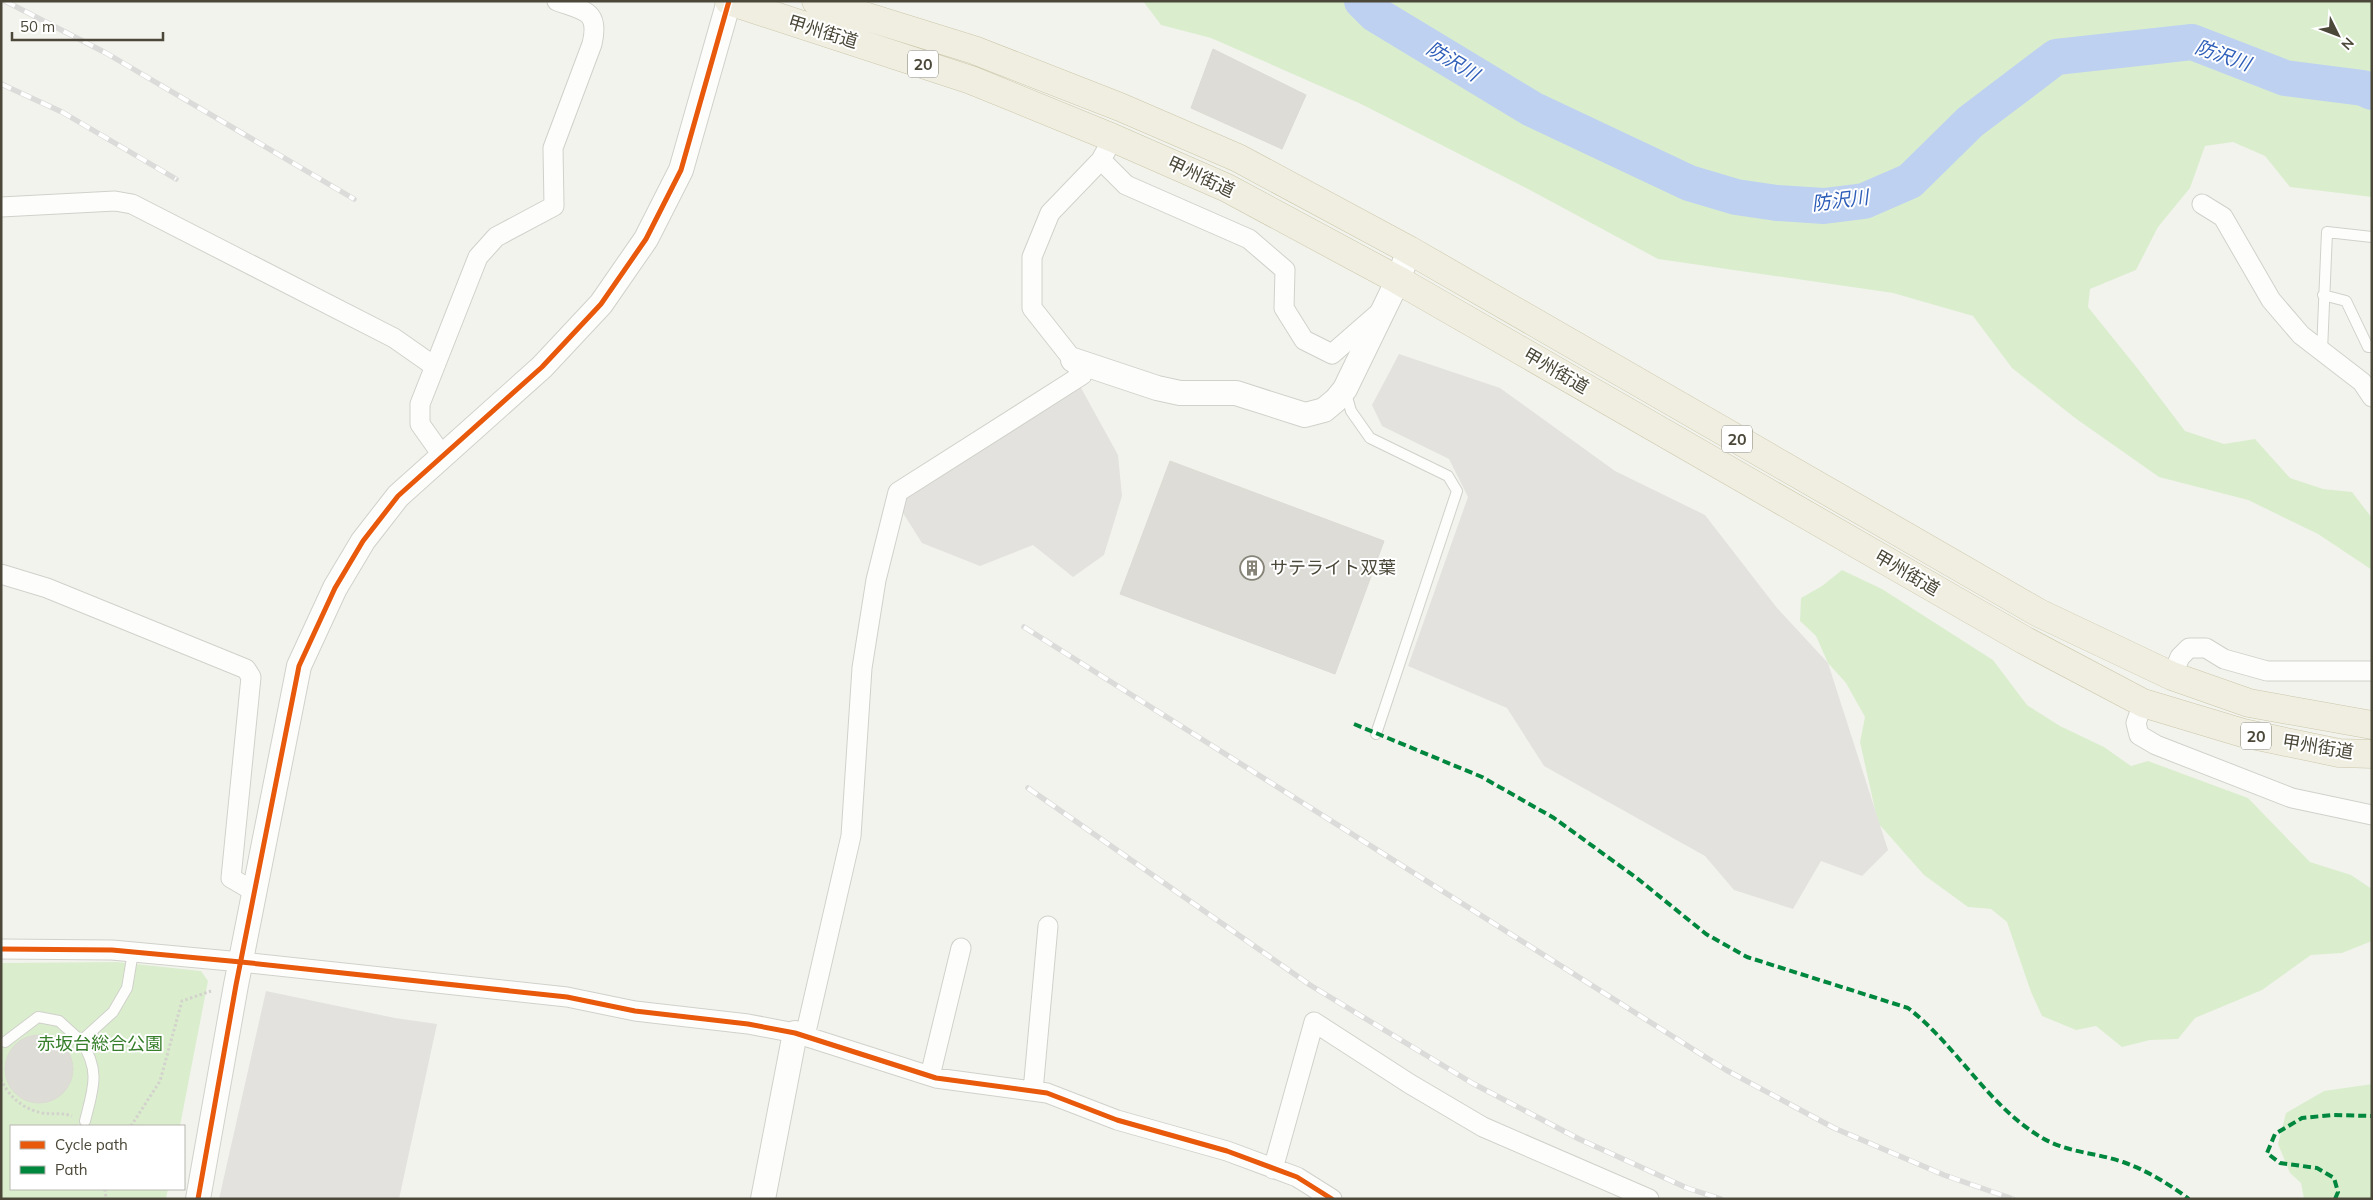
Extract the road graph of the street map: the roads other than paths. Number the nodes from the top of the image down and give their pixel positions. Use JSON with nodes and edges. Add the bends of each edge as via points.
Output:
{"nodes":[{"id":1,"x":557,"y":1,"type":"edge"},
{"id":2,"x":729,"y":1,"type":"edge"},
{"id":3,"x":816,"y":1,"type":"edge"},
{"id":4,"x":1107,"y":149,"type":"junction"},
{"id":5,"x":2202,"y":204,"type":"dead end"},
{"id":6,"x":1,"y":207,"type":"edge"},
{"id":7,"x":2372,"y":237,"type":"edge"},
{"id":8,"x":1409,"y":250,"type":"junction"},
{"id":9,"x":1398,"y":280,"type":"junction"},
{"id":10,"x":2324,"y":295,"type":"junction"},
{"id":11,"x":1384,"y":309,"type":"junction"},
{"id":12,"x":2372,"y":347,"type":"edge"},
{"id":13,"x":2322,"y":351,"type":"junction"},
{"id":14,"x":1073,"y":360,"type":"junction"},
{"id":15,"x":434,"y":366,"type":"junction"},
{"id":16,"x":1345,"y":389,"type":"junction"},
{"id":17,"x":2372,"y":397,"type":"edge"},
{"id":18,"x":442,"y":455,"type":"junction"},
{"id":19,"x":1,"y":574,"type":"edge"},
{"id":20,"x":2372,"y":671,"type":"edge"},
{"id":21,"x":2172,"y":676,"type":"junction"},
{"id":22,"x":2143,"y":703,"type":"junction"},
{"id":23,"x":2372,"y":725,"type":"edge"},
{"id":24,"x":1376,"y":734,"type":"dead end"},
{"id":25,"x":2372,"y":754,"type":"edge"},
{"id":26,"x":2372,"y":815,"type":"edge"},
{"id":27,"x":254,"y":892,"type":"junction"},
{"id":28,"x":1048,"y":926,"type":"dead end"},
{"id":29,"x":961,"y":948,"type":"dead end"},
{"id":30,"x":1,"y":949,"type":"edge"},
{"id":31,"x":133,"y":952,"type":"junction"},
{"id":32,"x":241,"y":962,"type":"junction"},
{"id":33,"x":800,"y":1035,"type":"junction"},
{"id":34,"x":81,"y":1041,"type":"junction"},
{"id":35,"x":5,"y":1042,"type":"dead end"},
{"id":36,"x":930,"y":1076,"type":"junction"},
{"id":37,"x":1033,"y":1091,"type":"junction"},
{"id":38,"x":85,"y":1121,"type":"road end"},
{"id":39,"x":1273,"y":1168,"type":"junction"},
{"id":40,"x":198,"y":1199,"type":"edge"},
{"id":41,"x":763,"y":1199,"type":"edge"},
{"id":42,"x":1332,"y":1199,"type":"edge"},
{"id":43,"x":1649,"y":1199,"type":"edge"}],
"edges":[{"from":1,"to":15,"type":"street","via":[[585,11],[592,17],[596,28],[554,148],[554,206],[496,237],[478,257]]},
{"from":2,"to":4,"type":"highway","name":"甲州街道","number":"20","via":[[971,80]]},
{"from":2,"to":18,"type":"street","via":[[681,170],[646,239],[601,304],[542,367]]},
{"from":3,"to":8,"type":"highway","name":"甲州街道","number":"20","via":[[974,50],[1120,107],[1238,158]]},
{"from":4,"to":9,"type":"highway","name":"甲州街道","number":"20","via":[[1227,188]]},
{"from":4,"to":11,"type":"street","via":[[1126,185],[1249,239],[1285,270],[1284,308],[1304,340],[1332,354]]},
{"from":4,"to":14,"type":"street","via":[[1050,213],[1032,257],[1032,308]]},
{"from":5,"to":13,"type":"street","via":[[2223,218],[2272,300],[2301,335]]},
{"from":6,"to":15,"type":"street","via":[[115,201],[132,204],[394,338]]},
{"from":7,"to":10,"type":"lane","via":[[2327,232]]},
{"from":8,"to":9,"type":"street"},
{"from":8,"to":21,"type":"highway","name":"甲州街道","number":"20","via":[[2038,613]]},
{"from":9,"to":11,"type":"street"},
{"from":9,"to":22,"type":"highway","name":"甲州街道","number":"20","via":[[2015,635]]},
{"from":10,"to":12,"type":"lane","via":[[2346,301],[2368,347]]},
{"from":10,"to":13,"type":"lane"},
{"from":11,"to":16,"type":"street"},
{"from":13,"to":17,"type":"street","via":[[2362,382]]},
{"from":14,"to":16,"type":"street","via":[[1157,388],[1180,392],[1236,393],[1305,415],[1324,410]]},
{"from":14,"to":33,"type":"street","via":[[1082,376],[898,492],[876,580],[862,668],[851,836]]},
{"from":15,"to":18,"type":"street","via":[[420,404],[420,424]]},
{"from":16,"to":24,"type":"lane","via":[[1351,411],[1370,438],[1448,476],[1457,491]]},
{"from":18,"to":27,"type":"street","via":[[398,496],[363,541],[335,588],[300,666]]},
{"from":19,"to":27,"type":"street","via":[[47,588],[246,669],[250,687],[231,878]]},
{"from":20,"to":21,"type":"street","via":[[2267,671],[2224,659],[2206,648],[2189,648],[2180,657]]},
{"from":21,"to":23,"type":"highway","name":"甲州街道","number":"20","via":[[2248,703]]},
{"from":22,"to":25,"type":"highway","name":"甲州街道","number":"20","via":[[2243,734],[2338,753]]},
{"from":22,"to":26,"type":"street","via":[[2136,723],[2139,735],[2156,745],[2292,798]]},
{"from":27,"to":32,"type":"street"},
{"from":28,"to":37,"type":"street"},
{"from":29,"to":36,"type":"street"},
{"from":30,"to":31,"type":"street"},
{"from":31,"to":32,"type":"street"},
{"from":31,"to":34,"type":"lane","via":[[127,988],[113,1012]]},
{"from":32,"to":33,"type":"street","via":[[568,997],[635,1011],[748,1024]]},
{"from":32,"to":40,"type":"street"},
{"from":33,"to":36,"type":"street"},
{"from":33,"to":41,"type":"street"},
{"from":34,"to":35,"type":"lane","via":[[59,1021],[38,1017]]},
{"from":34,"to":38,"type":"lane","via":[[91,1057],[95,1080]]},
{"from":36,"to":37,"type":"street"},
{"from":37,"to":39,"type":"street","via":[[1047,1092],[1117,1120]]},
{"from":39,"to":42,"type":"street","via":[[1297,1177]]},
{"from":39,"to":43,"type":"street","via":[[1314,1022],[1483,1127]]}]}
